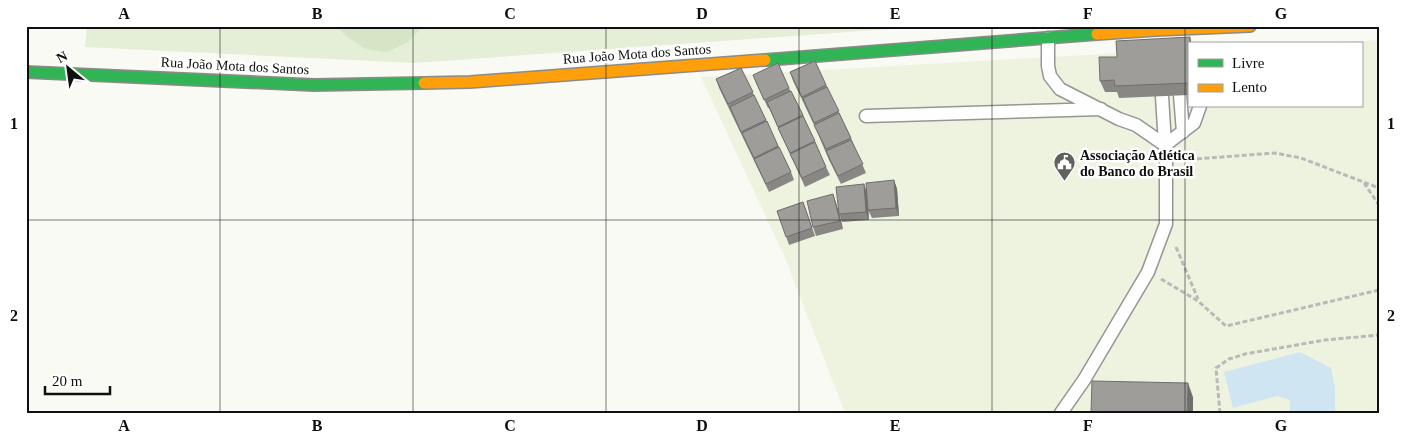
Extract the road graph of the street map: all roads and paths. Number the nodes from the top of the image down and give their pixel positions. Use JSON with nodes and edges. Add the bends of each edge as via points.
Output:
{"nodes":[{"id":1,"x":1250,"y":26,"type":"edge"},
{"id":2,"x":1201,"y":28,"type":"junction"},
{"id":3,"x":1176,"y":29,"type":"junction"},
{"id":4,"x":1156,"y":30,"type":"junction"},
{"id":5,"x":1048,"y":38,"type":"junction"},
{"id":6,"x":1203,"y":42,"type":"edge"},
{"id":7,"x":1177,"y":43,"type":"edge"},
{"id":8,"x":1157,"y":44,"type":"edge"},
{"id":9,"x":26,"y":72,"type":"edge"},
{"id":10,"x":1180,"y":95,"type":"edge"},
{"id":11,"x":1162,"y":96,"type":"edge"},
{"id":12,"x":1199,"y":108,"type":"edge"},
{"id":13,"x":1101,"y":109,"type":"junction"},
{"id":14,"x":866,"y":116,"type":"dead end"},
{"id":15,"x":1183,"y":132,"type":"junction"},
{"id":16,"x":1165,"y":145,"type":"junction"},
{"id":17,"x":1166,"y":161,"type":"junction"},
{"id":18,"x":1364,"y":182,"type":"junction"},
{"id":19,"x":1379,"y":188,"type":"edge"},
{"id":20,"x":1379,"y":205,"type":"edge"},
{"id":21,"x":1166,"y":224,"type":"junction"},
{"id":22,"x":1148,"y":272,"type":"junction"},
{"id":23,"x":1379,"y":290,"type":"edge"},
{"id":24,"x":1198,"y":301,"type":"junction"},
{"id":25,"x":1379,"y":335,"type":"edge"},
{"id":26,"x":1061,"y":413,"type":"edge"},
{"id":27,"x":1220,"y":413,"type":"edge"}],
"edges":[{"from":1,"to":2,"type":"street","name":"Rua João Mota dos Santos"},
{"from":2,"to":3,"type":"street","name":"Rua João Mota dos Santos"},
{"from":2,"to":6,"type":"lane"},
{"from":3,"to":4,"type":"street","name":"Rua João Mota dos Santos"},
{"from":3,"to":7,"type":"lane"},
{"from":4,"to":5,"type":"street","name":"Rua João Mota dos Santos"},
{"from":4,"to":8,"type":"lane"},
{"from":5,"to":9,"type":"street","name":"Rua João Mota dos Santos","via":[[470,82],[314,85]]},
{"from":5,"to":13,"type":"lane","via":[[1050,76],[1060,88]]},
{"from":10,"to":15,"type":"lane"},
{"from":11,"to":16,"type":"lane"},
{"from":12,"to":15,"type":"lane","via":[[1194,123]]},
{"from":13,"to":14,"type":"lane"},
{"from":13,"to":16,"type":"lane","via":[[1136,125]]},
{"from":15,"to":16,"type":"lane"},
{"from":16,"to":17,"type":"lane"},
{"from":17,"to":18,"type":"path","via":[[1275,153],[1301,158]]},
{"from":17,"to":21,"type":"lane"},
{"from":18,"to":19,"type":"path"},
{"from":18,"to":20,"type":"path"},
{"from":21,"to":22,"type":"lane"},
{"from":21,"to":24,"type":"path"},
{"from":22,"to":24,"type":"path"},
{"from":22,"to":26,"type":"lane"},
{"from":23,"to":24,"type":"path","via":[[1226,326]]},
{"from":25,"to":27,"type":"path","via":[[1325,340],[1229,358],[1216,368]]}]}
